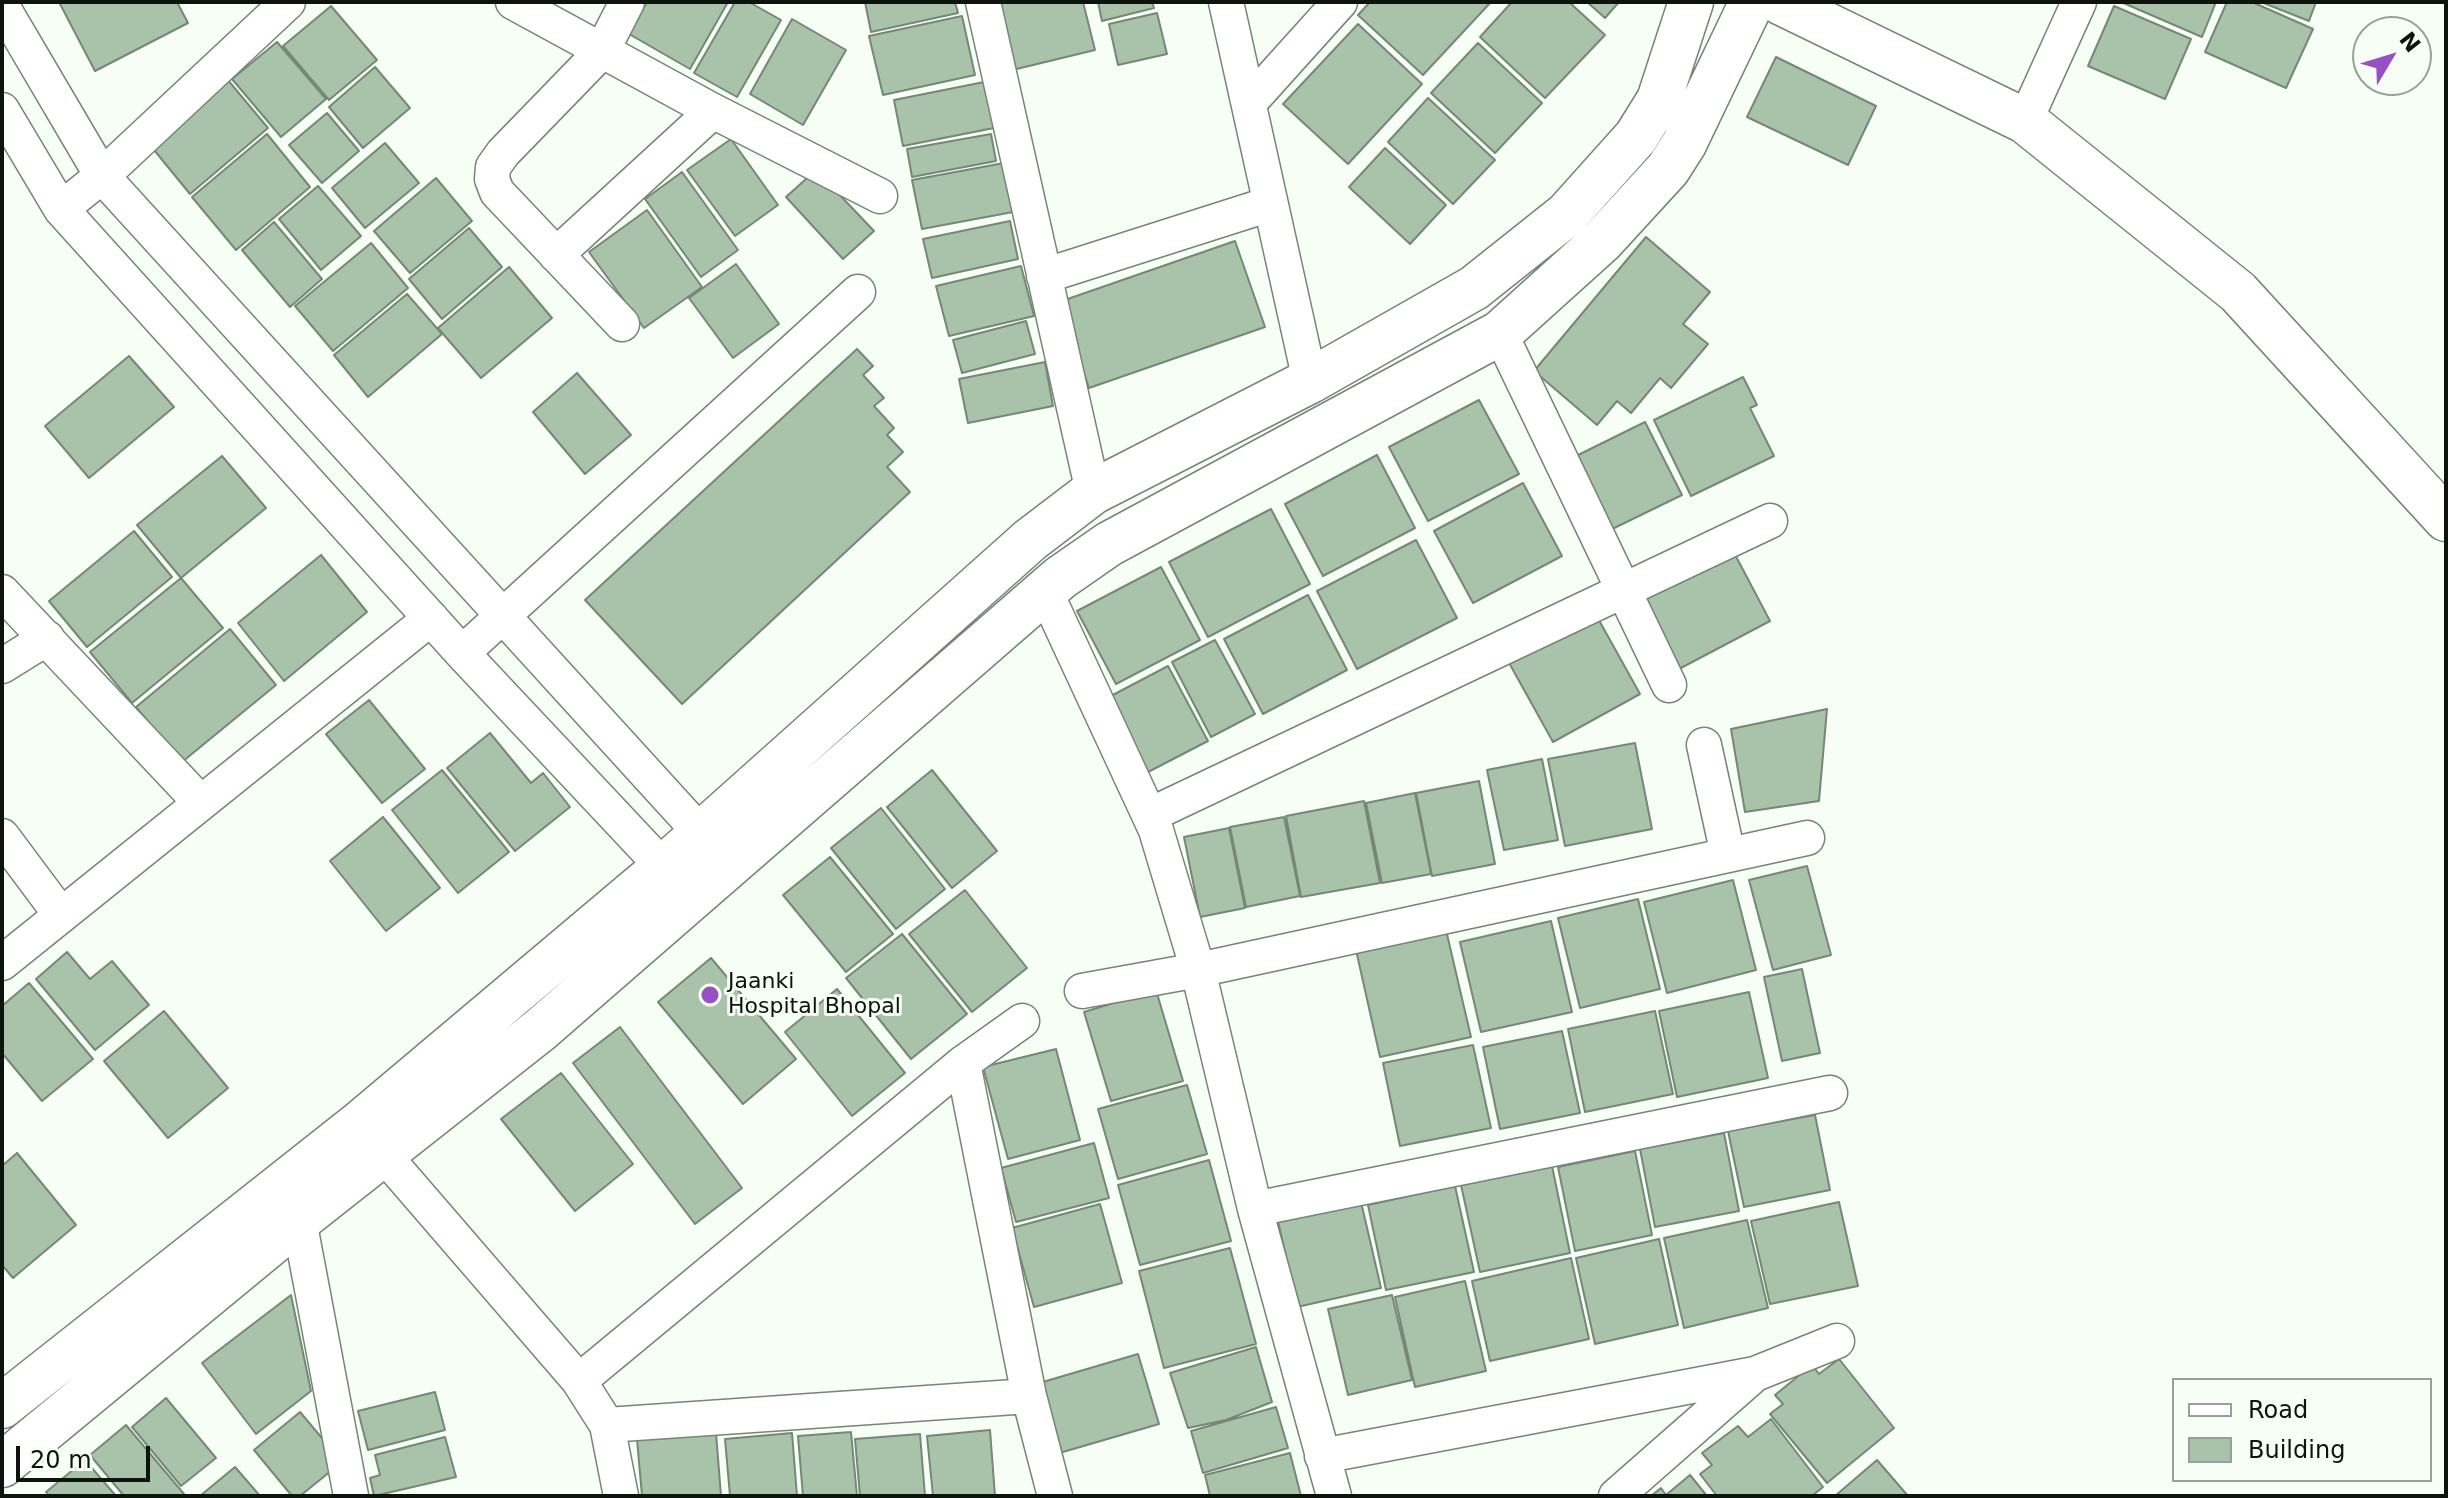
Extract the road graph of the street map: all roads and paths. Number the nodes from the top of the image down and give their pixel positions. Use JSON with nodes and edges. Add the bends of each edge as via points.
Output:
{"nodes":[{"id":1,"x":288,"y":2,"type":"edge"},
{"id":2,"x":513,"y":2,"type":"edge"},
{"id":3,"x":627,"y":2,"type":"edge"},
{"id":4,"x":983,"y":2,"type":"edge"},
{"id":5,"x":1226,"y":2,"type":"edge"},
{"id":6,"x":1340,"y":2,"type":"edge"},
{"id":7,"x":1691,"y":2,"type":"edge"},
{"id":8,"x":1752,"y":2,"type":"edge"},
{"id":9,"x":1780,"y":2,"type":"edge"},
{"id":10,"x":2079,"y":2,"type":"edge"},
{"id":11,"x":2,"y":6,"type":"edge"},
{"id":12,"x":602,"y":51,"type":"junction"},
{"id":13,"x":1250,"y":102,"type":"junction"},
{"id":14,"x":2,"y":110,"type":"edge"},
{"id":15,"x":713,"y":111,"type":"junction"},
{"id":16,"x":2025,"y":121,"type":"junction"},
{"id":17,"x":102,"y":176,"type":"junction"},
{"id":18,"x":880,"y":196,"type":"dead end"},
{"id":19,"x":1270,"y":204,"type":"junction"},
{"id":20,"x":61,"y":209,"type":"junction"},
{"id":21,"x":556,"y":255,"type":"junction"},
{"id":22,"x":1044,"y":276,"type":"junction"},
{"id":23,"x":858,"y":292,"type":"dead end"},
{"id":24,"x":622,"y":324,"type":"dead end"},
{"id":25,"x":1500,"y":333,"type":"junction"},
{"id":26,"x":1310,"y":381,"type":"junction"},
{"id":27,"x":1093,"y":492,"type":"junction"},
{"id":28,"x":2446,"y":519,"type":"edge"},
{"id":29,"x":1770,"y":521,"type":"dead end"},
{"id":30,"x":1624,"y":590,"type":"junction"},
{"id":31,"x":1045,"y":591,"type":"junction"},
{"id":32,"x":2,"y":592,"type":"edge"},
{"id":33,"x":502,"y":617,"type":"junction"},
{"id":34,"x":431,"y":618,"type":"junction"},
{"id":35,"x":47,"y":638,"type":"junction"},
{"id":36,"x":462,"y":653,"type":"junction"},
{"id":37,"x":2,"y":666,"type":"edge"},
{"id":38,"x":1669,"y":685,"type":"dead end"},
{"id":39,"x":1704,"y":745,"type":"dead end"},
{"id":40,"x":200,"y":802,"type":"junction"},
{"id":41,"x":1150,"y":815,"type":"junction"},
{"id":42,"x":701,"y":833,"type":"junction"},
{"id":43,"x":2,"y":836,"type":"edge"},
{"id":44,"x":1807,"y":838,"type":"dead end"},
{"id":45,"x":1728,"y":855,"type":"junction"},
{"id":46,"x":731,"y":865,"type":"junction"},
{"id":47,"x":678,"y":883,"type":"junction"},
{"id":48,"x":61,"y":915,"type":"junction"},
{"id":49,"x":2,"y":963,"type":"edge"},
{"id":50,"x":1198,"y":970,"type":"junction"},
{"id":51,"x":1082,"y":991,"type":"dead end"},
{"id":52,"x":1022,"y":1021,"type":"dead end"},
{"id":53,"x":963,"y":1063,"type":"junction"},
{"id":54,"x":1830,"y":1093,"type":"dead end"},
{"id":55,"x":383,"y":1154,"type":"junction"},
{"id":56,"x":1255,"y":1209,"type":"junction"},
{"id":57,"x":299,"y":1220,"type":"junction"},
{"id":58,"x":1837,"y":1341,"type":"dead end"},
{"id":59,"x":1755,"y":1374,"type":"junction"},
{"id":60,"x":579,"y":1381,"type":"junction"},
{"id":61,"x":1029,"y":1396,"type":"junction"},
{"id":62,"x":2,"y":1406,"type":"edge"},
{"id":63,"x":607,"y":1425,"type":"junction"},
{"id":64,"x":1322,"y":1456,"type":"junction"},
{"id":65,"x":2,"y":1465,"type":"edge"},
{"id":66,"x":351,"y":1496,"type":"edge"},
{"id":67,"x":621,"y":1496,"type":"edge"},
{"id":68,"x":1055,"y":1496,"type":"edge"},
{"id":69,"x":1334,"y":1496,"type":"edge"},
{"id":70,"x":1616,"y":1496,"type":"edge"}],
"edges":[{"from":1,"to":17,"type":"street"},
{"from":2,"to":12,"type":"street"},
{"from":3,"to":12,"type":"street"},
{"from":4,"to":22,"type":"street"},
{"from":5,"to":13,"type":"street"},
{"from":6,"to":13,"type":"street"},
{"from":7,"to":26,"type":"street","via":[[1659,100],[1636,137],[1567,214],[1474,288]]},
{"from":8,"to":25,"type":"street","via":[[1668,169],[1602,241]]},
{"from":9,"to":16,"type":"street"},
{"from":10,"to":16,"type":"street"},
{"from":11,"to":17,"type":"street"},
{"from":12,"to":15,"type":"street"},
{"from":12,"to":21,"type":"street","via":[[493,167],[497,192]]},
{"from":13,"to":19,"type":"street"},
{"from":14,"to":20,"type":"street"},
{"from":15,"to":18,"type":"street"},
{"from":15,"to":21,"type":"street"},
{"from":16,"to":28,"type":"street","via":[[2238,292]]},
{"from":17,"to":20,"type":"street"},
{"from":17,"to":33,"type":"street"},
{"from":19,"to":22,"type":"street"},
{"from":19,"to":26,"type":"street"},
{"from":20,"to":34,"type":"street"},
{"from":21,"to":24,"type":"street"},
{"from":22,"to":27,"type":"street"},
{"from":23,"to":33,"type":"street"},
{"from":25,"to":30,"type":"street"},
{"from":25,"to":31,"type":"street","via":[[1109,544]]},
{"from":26,"to":27,"type":"street"},
{"from":27,"to":42,"type":"street","via":[[1030,540]]},
{"from":29,"to":30,"type":"street"},
{"from":30,"to":38,"type":"street"},
{"from":30,"to":41,"type":"street"},
{"from":31,"to":41,"type":"street"},
{"from":31,"to":46,"type":"street"},
{"from":32,"to":35,"type":"street"},
{"from":33,"to":36,"type":"street"},
{"from":33,"to":42,"type":"street"},
{"from":34,"to":36,"type":"street"},
{"from":34,"to":40,"type":"street"},
{"from":35,"to":37,"type":"street"},
{"from":35,"to":40,"type":"street"},
{"from":36,"to":47,"type":"street"},
{"from":39,"to":45,"type":"street"},
{"from":40,"to":48,"type":"street"},
{"from":41,"to":50,"type":"street"},
{"from":42,"to":46,"type":"street"},
{"from":42,"to":47,"type":"street"},
{"from":43,"to":48,"type":"street"},
{"from":44,"to":45,"type":"street"},
{"from":45,"to":50,"type":"street"},
{"from":46,"to":47,"type":"street"},
{"from":47,"to":55,"type":"street","via":[[540,1030]]},
{"from":47,"to":62,"type":"street","via":[[359,1124]]},
{"from":48,"to":49,"type":"street"},
{"from":50,"to":51,"type":"street"},
{"from":50,"to":56,"type":"street"},
{"from":52,"to":53,"type":"street"},
{"from":53,"to":60,"type":"street"},
{"from":53,"to":61,"type":"street"},
{"from":54,"to":56,"type":"street"},
{"from":55,"to":57,"type":"street"},
{"from":55,"to":60,"type":"street"},
{"from":56,"to":64,"type":"street"},
{"from":57,"to":65,"type":"street"},
{"from":57,"to":66,"type":"street"},
{"from":58,"to":59,"type":"street"},
{"from":59,"to":64,"type":"street"},
{"from":59,"to":70,"type":"street"},
{"from":60,"to":63,"type":"street"},
{"from":61,"to":63,"type":"street"},
{"from":61,"to":68,"type":"street"},
{"from":63,"to":67,"type":"street"},
{"from":64,"to":69,"type":"street"}]}
